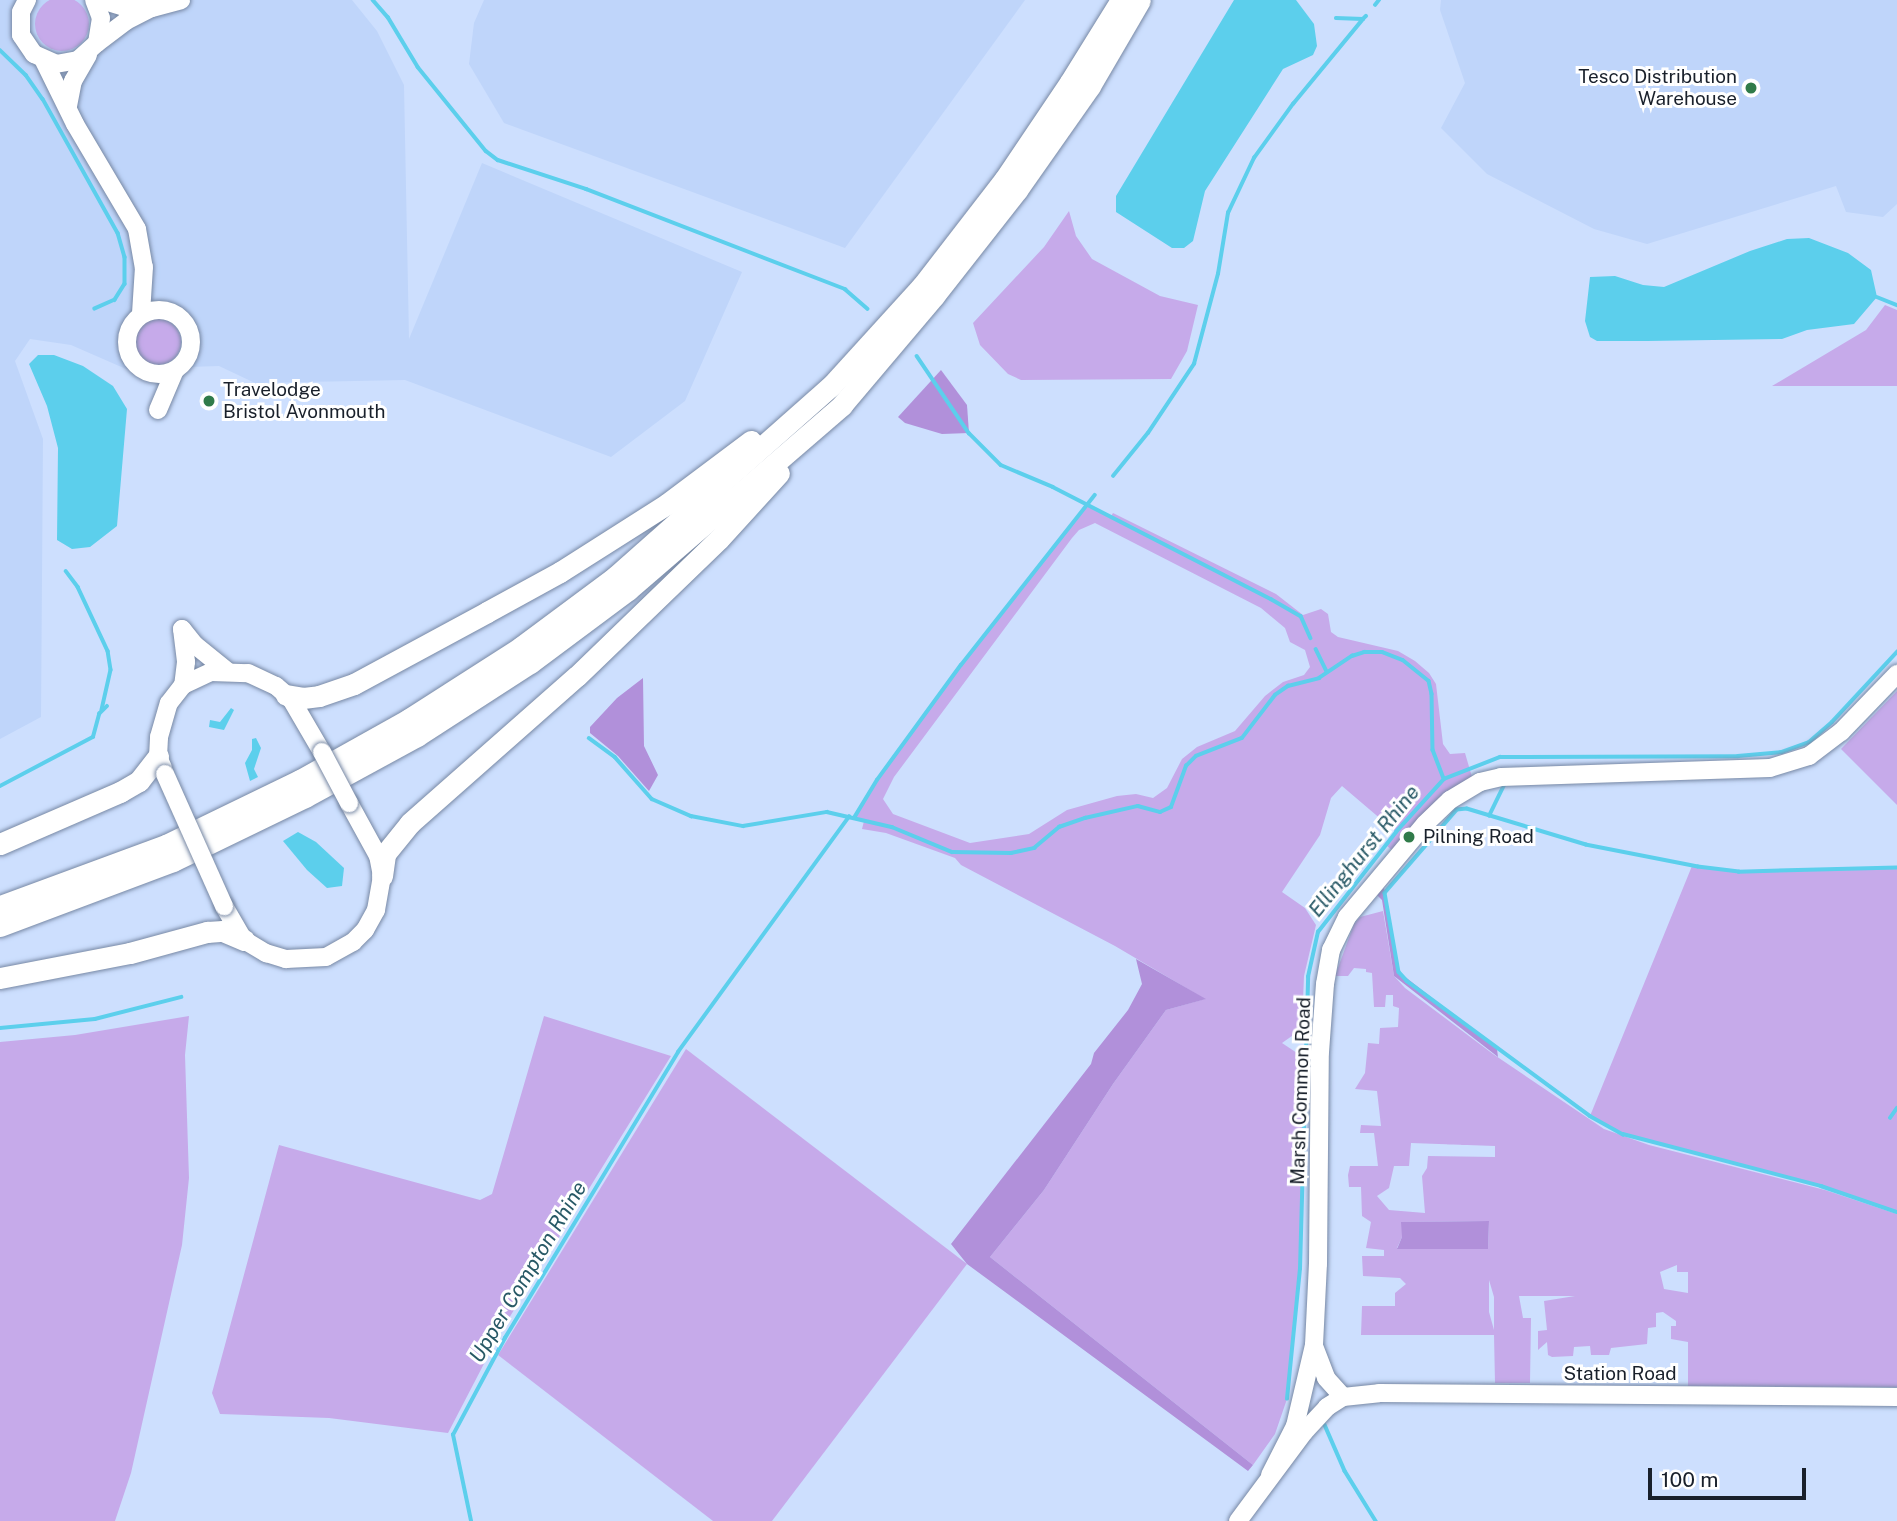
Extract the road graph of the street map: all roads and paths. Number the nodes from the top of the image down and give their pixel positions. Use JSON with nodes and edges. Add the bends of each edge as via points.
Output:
{"nodes":[{"id":1,"x":27,"y":0,"type":"edge"},
{"id":2,"x":94,"y":0,"type":"edge"},
{"id":3,"x":102,"y":0,"type":"edge"},
{"id":4,"x":181,"y":0,"type":"edge"},
{"id":5,"x":1121,"y":0,"type":"edge"},
{"id":6,"x":1140,"y":0,"type":"edge"},
{"id":7,"x":152,"y":8,"type":"junction"},
{"id":8,"x":93,"y":48,"type":"junction"},
{"id":9,"x":44,"y":61,"type":"junction"},
{"id":10,"x":68,"y":106,"type":"junction"},
{"id":11,"x":144,"y":267,"type":"junction"},
{"id":12,"x":170,"y":312,"type":"junction"},
{"id":13,"x":141,"y":314,"type":"junction"},
{"id":14,"x":864,"y":351,"type":"junction"},
{"id":15,"x":175,"y":370,"type":"junction"},
{"id":16,"x":147,"y":372,"type":"junction"},
{"id":17,"x":842,"y":405,"type":"junction"},
{"id":18,"x":227,"y":670,"type":"junction"},
{"id":19,"x":1897,"y":674,"type":"edge"},
{"id":20,"x":183,"y":685,"type":"junction"},
{"id":21,"x":286,"y":695,"type":"junction"},
{"id":22,"x":162,"y":765,"type":"junction"},
{"id":23,"x":0,"y":844,"type":"edge"},
{"id":24,"x":382,"y":876,"type":"junction"},
{"id":25,"x":0,"y":906,"type":"edge"},
{"id":26,"x":0,"y":926,"type":"edge"},
{"id":27,"x":244,"y":940,"type":"junction"},
{"id":28,"x":0,"y":978,"type":"edge"},
{"id":29,"x":1314,"y":1345,"type":"junction"},
{"id":30,"x":1343,"y":1397,"type":"junction"},
{"id":31,"x":1897,"y":1397,"type":"edge"},
{"id":32,"x":1270,"y":1475,"type":"junction"},
{"id":33,"x":1238,"y":1521,"type":"edge"}],
"edges":[{"from":1,"to":9,"type":"street","via":[[21,12],[21,35]]},
{"from":2,"to":8,"type":"street","via":[[102,18]]},
{"from":3,"to":7,"type":"street"},
{"from":4,"to":7,"type":"street"},
{"from":5,"to":14,"type":"highway","via":[[1004,180],[922,286]]},
{"from":6,"to":17,"type":"highway","via":[[1090,86],[1017,190]]},
{"from":7,"to":8,"type":"street","via":[[112,29]]},
{"from":8,"to":9,"type":"street","via":[[67,64]]},
{"from":8,"to":10,"type":"street","via":[[73,81]]},
{"from":9,"to":10,"type":"street"},
{"from":10,"to":11,"type":"street","via":[[137,229]]},
{"from":11,"to":12,"type":"street","via":[[156,295]]},
{"from":11,"to":13,"type":"street"},
{"from":12,"to":13,"type":"street"},
{"from":12,"to":15,"type":"street","via":[[180,317],[191,337],[187,358]]},
{"from":13,"to":16,"type":"street","via":[[130,328],[127,346],[134,363]]},
{"from":14,"to":21,"type":"highway","via":[[667,504],[560,572],[354,684],[318,696]]},
{"from":14,"to":25,"type":"highway","via":[[615,577],[521,647],[300,780],[166,845]]},
{"from":15,"to":16,"type":"street"},
{"from":15,"to":16,"type":"street","via":[[158,410]]},
{"from":17,"to":24,"type":"highway","via":[[719,539],[577,676],[411,823],[385,854]]},
{"from":17,"to":26,"type":"highway","via":[[600,612],[417,736],[173,861]]},
{"from":18,"to":20,"type":"street"},
{"from":18,"to":20,"type":"street","via":[[182,629]]},
{"from":18,"to":21,"type":"street","via":[[263,679]]},
{"from":19,"to":29,"type":"street","name":"Marsh Common Road","via":[[1835,737],[1808,756],[1770,768],[1509,777],[1479,782],[1425,824],[1347,917],[1331,950],[1320,1052]]},
{"from":20,"to":22,"type":"street","via":[[162,719]]},
{"from":21,"to":24,"type":"street","bridge":true,"via":[[378,856]]},
{"from":22,"to":23,"type":"highway","via":[[120,792]]},
{"from":22,"to":27,"type":"street","bridge":true,"via":[[224,906]]},
{"from":24,"to":27,"type":"street","via":[[376,910],[365,929],[332,954],[286,959]]},
{"from":27,"to":28,"type":"highway","via":[[223,931],[207,932],[130,953]]},
{"from":29,"to":30,"type":"street","via":[[1326,1378]]},
{"from":29,"to":32,"type":"street","name":"Marsh Common Road","via":[[1294,1426]]},
{"from":30,"to":31,"type":"street","name":"Station Road","via":[[1379,1393]]},
{"from":30,"to":32,"type":"street","via":[[1312,1423]]},
{"from":32,"to":33,"type":"street"}]}
